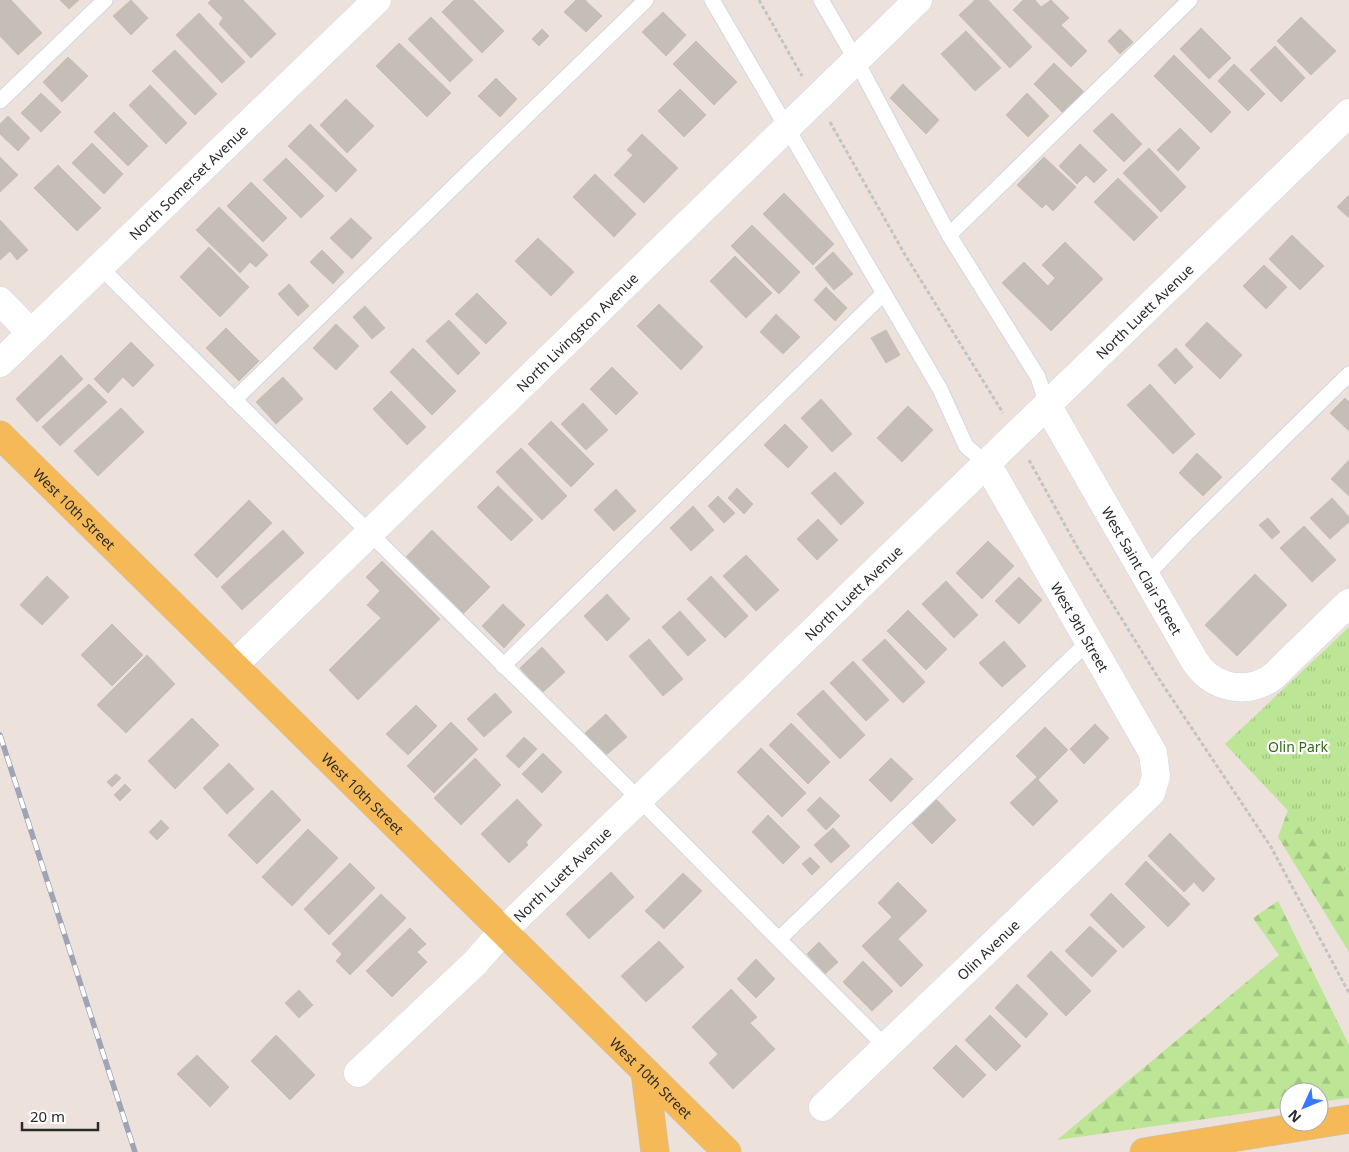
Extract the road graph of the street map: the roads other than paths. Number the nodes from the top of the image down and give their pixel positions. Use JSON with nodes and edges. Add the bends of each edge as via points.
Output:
{"nodes":[{"id":1,"x":105,"y":0,"type":"edge"},
{"id":2,"x":377,"y":0,"type":"edge"},
{"id":3,"x":646,"y":0,"type":"edge"},
{"id":4,"x":712,"y":0,"type":"edge"},
{"id":5,"x":821,"y":0,"type":"edge"},
{"id":6,"x":918,"y":0,"type":"edge"},
{"id":7,"x":1190,"y":0,"type":"edge"},
{"id":8,"x":856,"y":60,"type":"junction"},
{"id":9,"x":0,"y":100,"type":"edge"},
{"id":10,"x":1349,"y":113,"type":"edge"},
{"id":11,"x":786,"y":127,"type":"junction"},
{"id":12,"x":949,"y":236,"type":"junction"},
{"id":13,"x":100,"y":267,"type":"junction"},
{"id":14,"x":884,"y":293,"type":"junction"},
{"id":15,"x":0,"y":302,"type":"edge"},
{"id":16,"x":31,"y":333,"type":"junction"},
{"id":17,"x":0,"y":363,"type":"edge"},
{"id":18,"x":1349,"y":374,"type":"edge"},
{"id":19,"x":234,"y":400,"type":"junction"},
{"id":20,"x":1047,"y":405,"type":"junction"},
{"id":21,"x":0,"y":434,"type":"edge"},
{"id":22,"x":987,"y":464,"type":"junction"},
{"id":23,"x":369,"y":534,"type":"junction"},
{"id":24,"x":1146,"y":576,"type":"junction"},
{"id":25,"x":1349,"y":603,"type":"edge"},
{"id":26,"x":1088,"y":642,"type":"junction"},
{"id":27,"x":234,"y":665,"type":"junction"},
{"id":28,"x":503,"y":666,"type":"junction"},
{"id":29,"x":1151,"y":793,"type":"joint"},
{"id":30,"x":640,"y":799,"type":"junction"},
{"id":31,"x":503,"y":931,"type":"junction"},
{"id":32,"x":779,"y":939,"type":"junction"},
{"id":33,"x":886,"y":1047,"type":"junction"},
{"id":34,"x":646,"y":1072,"type":"junction"},
{"id":35,"x":358,"y":1073,"type":"dead end"},
{"id":36,"x":824,"y":1108,"type":"dead end"},
{"id":37,"x":1349,"y":1119,"type":"edge"},
{"id":38,"x":655,"y":1152,"type":"edge"},
{"id":39,"x":727,"y":1152,"type":"edge"},
{"id":40,"x":1144,"y":1152,"type":"edge"}],
"edges":[{"from":1,"to":9,"type":"lane"},
{"from":2,"to":13,"type":"street","name":"North Somerset Avenue"},
{"from":3,"to":19,"type":"lane"},
{"from":4,"to":11,"type":"lane"},
{"from":5,"to":8,"type":"lane"},
{"from":6,"to":8,"type":"street","name":"North Livingston Avenue"},
{"from":7,"to":12,"type":"lane"},
{"from":8,"to":11,"type":"street","name":"North Livingston Avenue"},
{"from":8,"to":12,"type":"lane"},
{"from":10,"to":20,"type":"street","name":"North Luett Avenue"},
{"from":11,"to":14,"type":"lane"},
{"from":11,"to":23,"type":"street","name":"North Livingston Avenue"},
{"from":12,"to":20,"type":"lane","via":[[1038,377]]},
{"from":13,"to":16,"type":"street","name":"North Somerset Avenue"},
{"from":13,"to":19,"type":"lane"},
{"from":14,"to":22,"type":"lane","via":[[940,389],[966,446]]},
{"from":14,"to":28,"type":"lane"},
{"from":15,"to":16,"type":"street"},
{"from":16,"to":17,"type":"street","name":"North Somerset Avenue"},
{"from":18,"to":24,"type":"lane"},
{"from":19,"to":23,"type":"lane"},
{"from":20,"to":22,"type":"street","name":"North Luett Avenue"},
{"from":20,"to":24,"type":"street","name":"West Saint Clair Street"},
{"from":21,"to":27,"type":"main road","name":"West 10th Street"},
{"from":22,"to":26,"type":"street","name":"West 9th Street"},
{"from":22,"to":30,"type":"street","name":"North Luett Avenue"},
{"from":23,"to":27,"type":"street","name":"North Livingston Avenue"},
{"from":23,"to":28,"type":"lane"},
{"from":24,"to":25,"type":"street","name":"West Saint Clair Street","via":[[1206,676],[1233,687],[1252,686],[1270,679]]},
{"from":26,"to":29,"type":"street","name":"West 9th Street","via":[[1153,754],[1156,776]]},
{"from":26,"to":32,"type":"lane"},
{"from":27,"to":31,"type":"main road","name":"West 10th Street"},
{"from":28,"to":30,"type":"lane"},
{"from":29,"to":33,"type":"street","name":"Olin Avenue"},
{"from":30,"to":31,"type":"street","name":"North Luett Avenue"},
{"from":30,"to":32,"type":"lane"},
{"from":31,"to":34,"type":"main road","name":"West 10th Street"},
{"from":31,"to":35,"type":"street","name":"North Luett Avenue","via":[[475,963]]},
{"from":32,"to":33,"type":"lane"},
{"from":33,"to":36,"type":"street","name":"Olin Avenue"},
{"from":34,"to":38,"type":"main road"},
{"from":34,"to":39,"type":"main road","name":"West 10th Street"},
{"from":37,"to":40,"type":"main road"}]}
